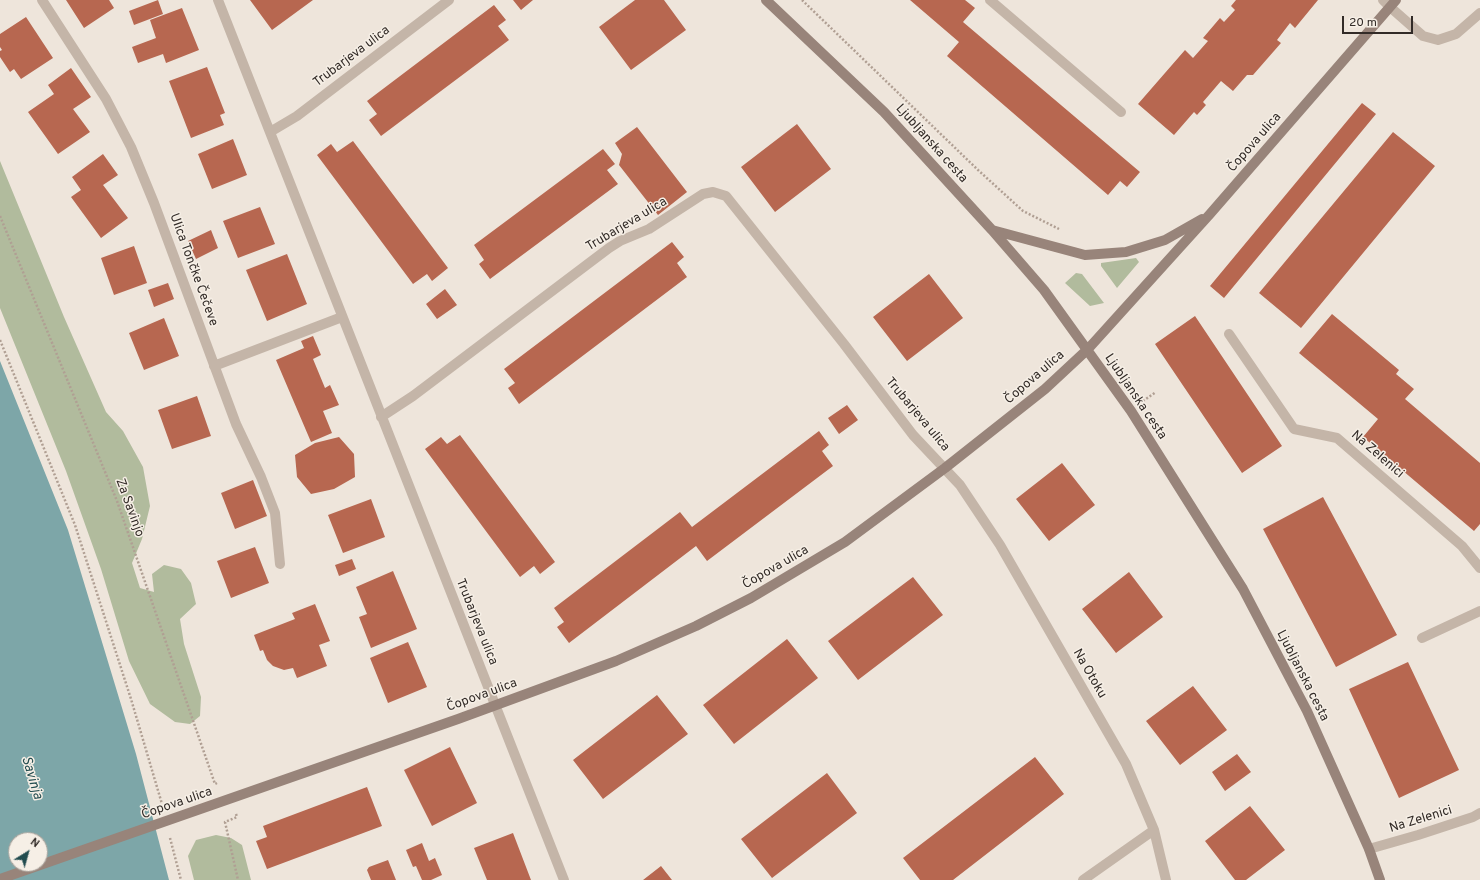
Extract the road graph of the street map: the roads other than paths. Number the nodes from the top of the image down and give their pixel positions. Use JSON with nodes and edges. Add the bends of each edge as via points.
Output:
{"nodes":[{"id":1,"x":42,"y":0,"type":"edge"},
{"id":2,"x":218,"y":0,"type":"edge"},
{"id":3,"x":449,"y":0,"type":"edge"},
{"id":4,"x":990,"y":0,"type":"edge"},
{"id":5,"x":768,"y":1,"type":"edge"},
{"id":6,"x":1390,"y":2,"type":"edge"},
{"id":7,"x":1480,"y":13,"type":"edge"},
{"id":8,"x":1121,"y":112,"type":"dead end"},
{"id":9,"x":270,"y":132,"type":"junction"},
{"id":10,"x":1210,"y":214,"type":"junction"},
{"id":11,"x":992,"y":230,"type":"junction"},
{"id":12,"x":342,"y":317,"type":"junction"},
{"id":13,"x":1229,"y":334,"type":"dead end"},
{"id":14,"x":1088,"y":349,"type":"junction"},
{"id":15,"x":214,"y":366,"type":"junction"},
{"id":16,"x":381,"y":417,"type":"junction"},
{"id":17,"x":946,"y":468,"type":"junction"},
{"id":18,"x":965,"y":491,"type":"joint"},
{"id":19,"x":280,"y":564,"type":"dead end"},
{"id":20,"x":1480,"y":568,"type":"edge"},
{"id":21,"x":1480,"y":611,"type":"edge"},
{"id":22,"x":1422,"y":638,"type":"dead end"},
{"id":23,"x":495,"y":706,"type":"junction"},
{"id":24,"x":1480,"y":813,"type":"edge"},
{"id":25,"x":1154,"y":830,"type":"junction"},
{"id":26,"x":1369,"y":849,"type":"junction"},
{"id":27,"x":0,"y":879,"type":"edge"},
{"id":28,"x":564,"y":880,"type":"edge"},
{"id":29,"x":1083,"y":880,"type":"edge"},
{"id":30,"x":1166,"y":880,"type":"edge"},
{"id":31,"x":1380,"y":880,"type":"edge"}],
"edges":[{"from":1,"to":15,"type":"street","name":"Ulica Tončke Čečeve","via":[[106,99],[131,147]]},
{"from":2,"to":9,"type":"street","name":"Trubarjeva ulica"},
{"from":3,"to":9,"type":"street","name":"Trubarjeva ulica","via":[[297,116]]},
{"from":4,"to":8,"type":"street"},
{"from":5,"to":11,"type":"street","name":"Ljubljanska cesta","via":[[884,112]]},
{"from":6,"to":7,"type":"street","via":[[1423,36],[1438,40],[1456,34]]},
{"from":6,"to":10,"type":"street","name":"Čopova ulica"},
{"from":9,"to":12,"type":"street","name":"Trubarjeva ulica"},
{"from":10,"to":11,"type":"street","via":[[1166,240],[1126,252],[1085,256]]},
{"from":10,"to":14,"type":"street","name":"Čopova ulica"},
{"from":11,"to":14,"type":"street","name":"Ljubljanska cesta","via":[[1044,290]]},
{"from":12,"to":15,"type":"street"},
{"from":12,"to":16,"type":"street","name":"Trubarjeva ulica"},
{"from":13,"to":20,"type":"street","name":"Na Zelenici","via":[[1294,428],[1337,438],[1462,546]]},
{"from":14,"to":17,"type":"street","name":"Čopova ulica","via":[[1045,389]]},
{"from":14,"to":26,"type":"street","name":"Ljubljanska cesta","via":[[1131,411],[1243,589],[1307,711]]},
{"from":15,"to":19,"type":"street","name":"Ulica Tončke Čečeve","via":[[275,513]]},
{"from":16,"to":17,"type":"street","name":"Trubarjeva ulica","via":[[413,396],[609,248],[649,229],[703,194],[713,192],[726,196],[736,207],[913,435]]},
{"from":16,"to":23,"type":"street","name":"Trubarjeva ulica"},
{"from":17,"to":18,"type":"street","name":"Trubarjeva ulica"},
{"from":17,"to":23,"type":"street","name":"Čopova ulica","via":[[845,542],[751,598],[696,626],[623,658]]},
{"from":18,"to":25,"type":"street","name":"Na Otoku","via":[[1000,545],[1126,764]]},
{"from":21,"to":22,"type":"street"},
{"from":23,"to":27,"type":"street","name":"Čopova ulica"},
{"from":23,"to":28,"type":"street","name":"Trubarjeva ulica"},
{"from":24,"to":26,"type":"street","name":"Na Zelenici"},
{"from":25,"to":29,"type":"street"},
{"from":25,"to":30,"type":"street","name":"Na Otoku"},
{"from":26,"to":31,"type":"street","name":"Ljubljanska cesta"}]}
